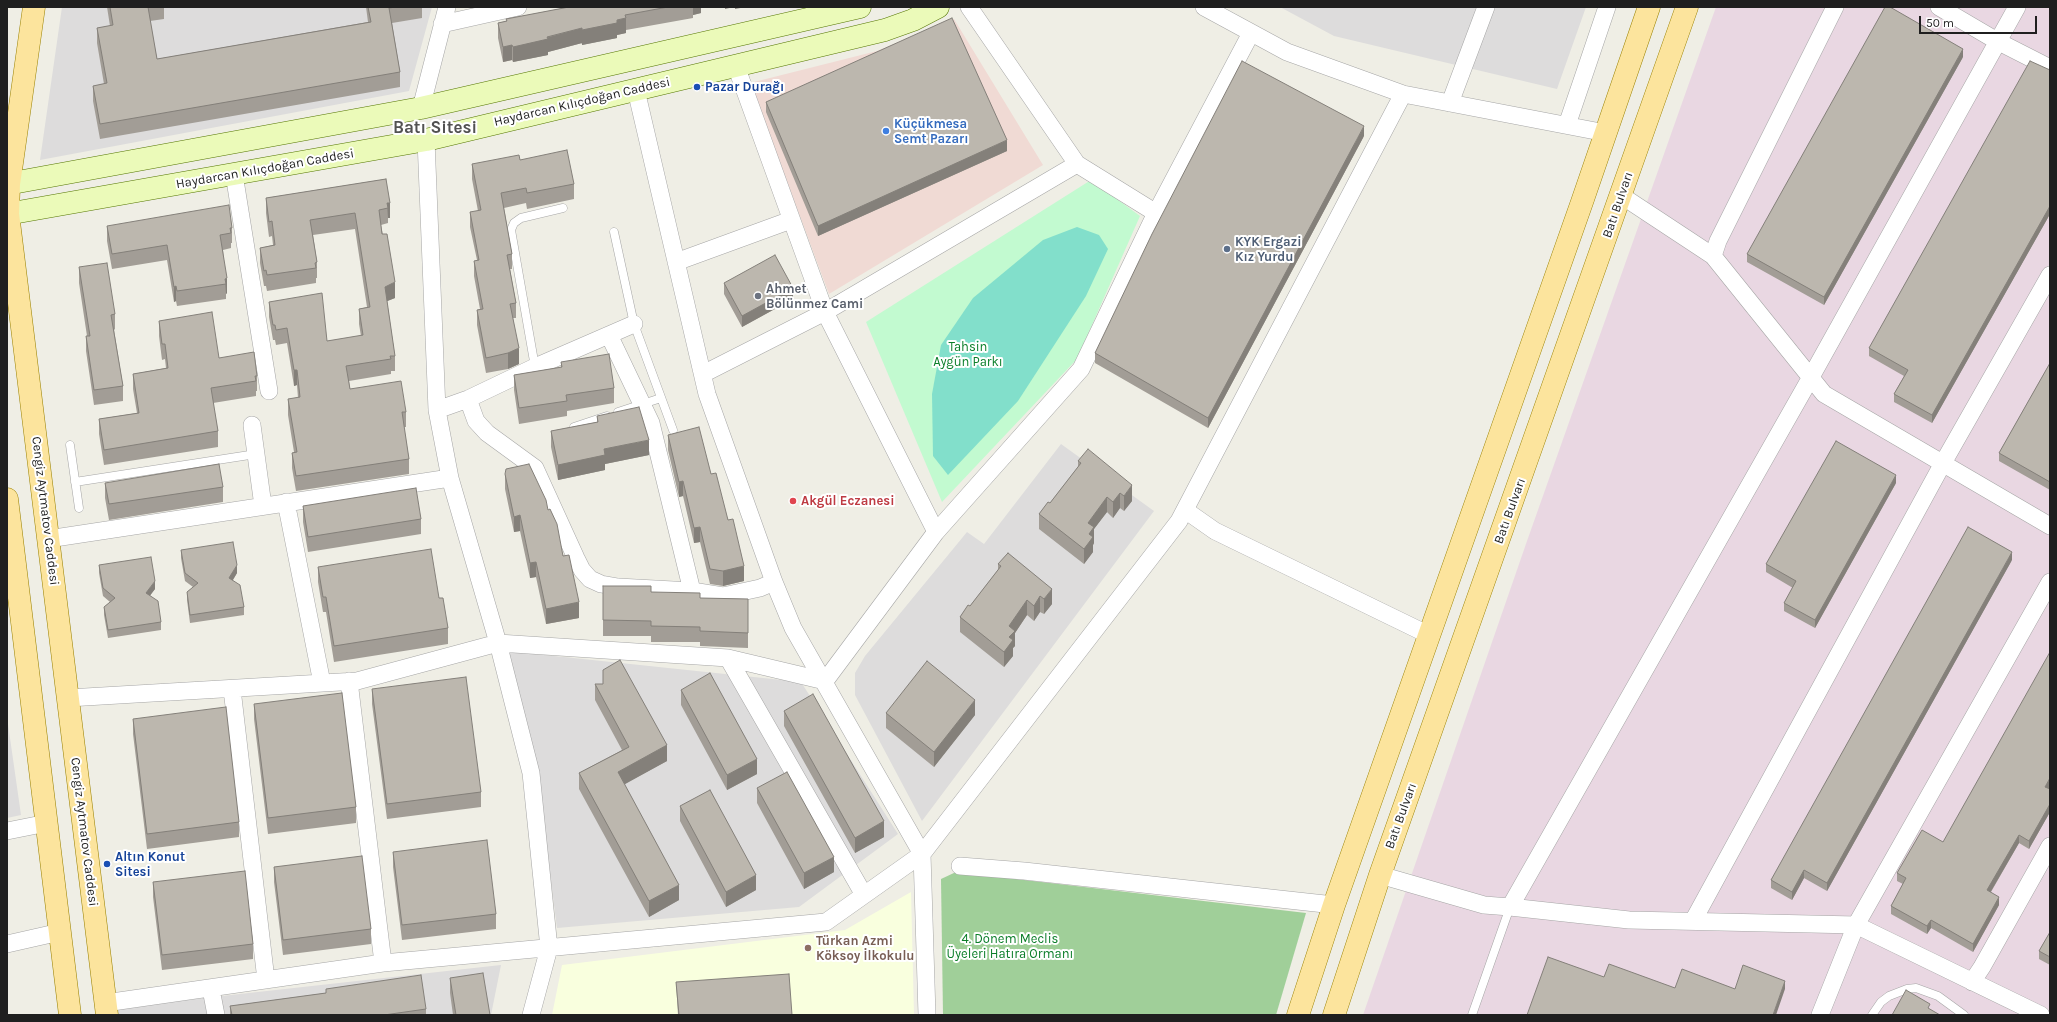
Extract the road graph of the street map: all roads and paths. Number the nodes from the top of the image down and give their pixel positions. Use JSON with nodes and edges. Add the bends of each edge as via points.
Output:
{"nodes":[{"id":1,"x":34,"y":7,"type":"edge"},
{"id":2,"x":447,"y":7,"type":"edge"},
{"id":3,"x":518,"y":7,"type":"edge"},
{"id":4,"x":860,"y":7,"type":"edge"},
{"id":5,"x":938,"y":7,"type":"edge"},
{"id":6,"x":969,"y":7,"type":"edge"},
{"id":7,"x":1204,"y":7,"type":"edge"},
{"id":8,"x":1486,"y":7,"type":"edge"},
{"id":9,"x":1607,"y":7,"type":"edge"},
{"id":10,"x":1649,"y":7,"type":"edge"},
{"id":11,"x":1687,"y":7,"type":"edge"},
{"id":12,"x":1835,"y":7,"type":"edge"},
{"id":13,"x":1939,"y":7,"type":"edge"},
{"id":14,"x":2016,"y":7,"type":"edge"},
{"id":15,"x":442,"y":24,"type":"junction"},
{"id":16,"x":1251,"y":33,"type":"junction"},
{"id":17,"x":1997,"y":41,"type":"junction"},
{"id":18,"x":736,"y":66,"type":"junction"},
{"id":19,"x":2050,"y":68,"type":"edge"},
{"id":20,"x":636,"y":90,"type":"junction"},
{"id":21,"x":1403,"y":94,"type":"junction"},
{"id":22,"x":1450,"y":103,"type":"junction"},
{"id":23,"x":421,"y":108,"type":"junction"},
{"id":24,"x":1567,"y":125,"type":"junction"},
{"id":25,"x":1606,"y":133,"type":"junction"},
{"id":26,"x":426,"y":140,"type":"junction"},
{"id":27,"x":1077,"y":164,"type":"junction"},
{"id":28,"x":234,"y":174,"type":"junction"},
{"id":29,"x":8,"y":184,"type":"edge"},
{"id":30,"x":1622,"y":196,"type":"junction"},
{"id":31,"x":563,"y":208,"type":"edge"},
{"id":32,"x":1156,"y":213,"type":"junction"},
{"id":33,"x":8,"y":214,"type":"edge"},
{"id":34,"x":791,"y":220,"type":"junction"},
{"id":35,"x":614,"y":232,"type":"dead end"},
{"id":36,"x":1713,"y":256,"type":"junction"},
{"id":37,"x":676,"y":262,"type":"junction"},
{"id":38,"x":2050,"y":275,"type":"edge"},
{"id":39,"x":825,"y":312,"type":"junction"},
{"id":40,"x":634,"y":324,"type":"junction"},
{"id":41,"x":610,"y":335,"type":"junction"},
{"id":42,"x":534,"y":367,"type":"junction"},
{"id":43,"x":702,"y":374,"type":"junction"},
{"id":44,"x":1811,"y":377,"type":"junction"},
{"id":45,"x":269,"y":391,"type":"dead end"},
{"id":46,"x":468,"y":398,"type":"junction"},
{"id":47,"x":661,"y":398,"type":"junction"},
{"id":48,"x":644,"y":404,"type":"junction"},
{"id":49,"x":437,"y":410,"type":"junction"},
{"id":50,"x":252,"y":425,"type":"dead end"},
{"id":51,"x":574,"y":427,"type":"edge"},
{"id":52,"x":673,"y":430,"type":"dead end"},
{"id":53,"x":70,"y":445,"type":"dead end"},
{"id":54,"x":256,"y":454,"type":"junction"},
{"id":55,"x":1943,"y":463,"type":"junction"},
{"id":56,"x":450,"y":478,"type":"junction"},
{"id":57,"x":75,"y":482,"type":"junction"},
{"id":58,"x":7,"y":499,"type":"edge"},
{"id":59,"x":286,"y":502,"type":"junction"},
{"id":60,"x":263,"y":506,"type":"junction"},
{"id":61,"x":79,"y":508,"type":"dead end"},
{"id":62,"x":1185,"y":510,"type":"junction"},
{"id":63,"x":2050,"y":526,"type":"edge"},
{"id":64,"x":936,"y":532,"type":"junction"},
{"id":65,"x":48,"y":539,"type":"junction"},
{"id":66,"x":774,"y":582,"type":"junction"},
{"id":67,"x":2050,"y":582,"type":"edge"},
{"id":68,"x":692,"y":591,"type":"junction"},
{"id":69,"x":1429,"y":635,"type":"junction"},
{"id":70,"x":498,"y":643,"type":"junction"},
{"id":71,"x":728,"y":658,"type":"junction"},
{"id":72,"x":349,"y":681,"type":"junction"},
{"id":73,"x":825,"y":681,"type":"junction"},
{"id":74,"x":322,"y":683,"type":"junction"},
{"id":75,"x":232,"y":688,"type":"junction"},
{"id":76,"x":68,"y":698,"type":"junction"},
{"id":77,"x":47,"y":822,"type":"junction"},
{"id":78,"x":7,"y":831,"type":"edge"},
{"id":79,"x":2050,"y":846,"type":"edge"},
{"id":80,"x":922,"y":854,"type":"junction"},
{"id":81,"x":960,"y":866,"type":"dead end"},
{"id":82,"x":1380,"y":875,"type":"junction"},
{"id":83,"x":864,"y":895,"type":"junction"},
{"id":84,"x":1334,"y":905,"type":"junction"},
{"id":85,"x":1510,"y":907,"type":"junction"},
{"id":86,"x":1693,"y":921,"type":"junction"},
{"id":87,"x":1856,"y":925,"type":"junction"},
{"id":88,"x":60,"y":932,"type":"junction"},
{"id":89,"x":7,"y":944,"type":"edge"},
{"id":90,"x":549,"y":948,"type":"junction"},
{"id":91,"x":384,"y":964,"type":"junction"},
{"id":92,"x":266,"y":980,"type":"junction"},
{"id":93,"x":1972,"y":982,"type":"junction"},
{"id":94,"x":211,"y":989,"type":"junction"},
{"id":95,"x":106,"y":1009,"type":"edge"},
{"id":96,"x":70,"y":1015,"type":"edge"},
{"id":97,"x":216,"y":1015,"type":"edge"},
{"id":98,"x":532,"y":1015,"type":"edge"},
{"id":99,"x":927,"y":1015,"type":"edge"},
{"id":100,"x":1298,"y":1015,"type":"edge"},
{"id":101,"x":1334,"y":1015,"type":"edge"},
{"id":102,"x":1472,"y":1015,"type":"edge"},
{"id":103,"x":1820,"y":1015,"type":"edge"},
{"id":104,"x":1872,"y":1015,"type":"edge"},
{"id":105,"x":1964,"y":1015,"type":"edge"},
{"id":106,"x":2041,"y":1015,"type":"edge"}],
"edges":[{"from":1,"to":29,"type":"main road","name":"Cengiz Aytmatov Caddesi"},
{"from":2,"to":15,"type":"street"},
{"from":3,"to":15,"type":"street"},
{"from":4,"to":23,"type":"main road"},
{"from":5,"to":18,"type":"main road","name":"Haydarcan Kılıçdoğan Caddesi","via":[[885,30]]},
{"from":6,"to":27,"type":"street"},
{"from":7,"to":16,"type":"street"},
{"from":8,"to":22,"type":"street"},
{"from":9,"to":24,"type":"street"},
{"from":10,"to":25,"type":"main road"},
{"from":11,"to":30,"type":"main road","name":"Batı Bulvarı"},
{"from":12,"to":36,"type":"street","via":[[1718,241]]},
{"from":13,"to":17,"type":"street"},
{"from":14,"to":17,"type":"street"},
{"from":15,"to":23,"type":"street"},
{"from":16,"to":21,"type":"street","via":[[1287,52]]},
{"from":16,"to":32,"type":"street"},
{"from":17,"to":19,"type":"street"},
{"from":17,"to":44,"type":"street"},
{"from":18,"to":20,"type":"main road","name":"Haydarcan Kılıçdoğan Caddesi"},
{"from":18,"to":34,"type":"street"},
{"from":20,"to":26,"type":"main road","name":"Haydarcan Kılıçdoğan Caddesi"},
{"from":20,"to":37,"type":"street"},
{"from":21,"to":22,"type":"street"},
{"from":21,"to":62,"type":"street"},
{"from":22,"to":24,"type":"street"},
{"from":23,"to":26,"type":"main road"},
{"from":23,"to":29,"type":"main road"},
{"from":24,"to":25,"type":"street"},
{"from":25,"to":69,"type":"main road"},
{"from":26,"to":28,"type":"main road","name":"Haydarcan Kılıçdoğan Caddesi"},
{"from":26,"to":49,"type":"street"},
{"from":27,"to":32,"type":"street"},
{"from":27,"to":39,"type":"street"},
{"from":28,"to":33,"type":"main road","name":"Haydarcan Kılıçdoğan Caddesi"},
{"from":28,"to":45,"type":"street"},
{"from":29,"to":33,"type":"main road","name":"Cengiz Aytmatov Caddesi"},
{"from":30,"to":36,"type":"street"},
{"from":30,"to":82,"type":"main road","name":"Batı Bulvarı"},
{"from":31,"to":42,"type":"lane","via":[[521,218],[514,223],[511,230]]},
{"from":32,"to":64,"type":"street","via":[[1081,369]]},
{"from":33,"to":65,"type":"main road","name":"Cengiz Aytmatov Caddesi"},
{"from":34,"to":37,"type":"street"},
{"from":34,"to":39,"type":"street"},
{"from":35,"to":40,"type":"lane"},
{"from":36,"to":44,"type":"street"},
{"from":37,"to":43,"type":"street"},
{"from":38,"to":55,"type":"street"},
{"from":39,"to":43,"type":"street"},
{"from":39,"to":64,"type":"street"},
{"from":40,"to":41,"type":"street"},
{"from":40,"to":47,"type":"lane"},
{"from":41,"to":42,"type":"street"},
{"from":41,"to":48,"type":"street"},
{"from":42,"to":46,"type":"street"},
{"from":43,"to":66,"type":"street"},
{"from":44,"to":55,"type":"street","via":[[1824,394]]},
{"from":44,"to":85,"type":"street"},
{"from":46,"to":49,"type":"street"},
{"from":46,"to":68,"type":"street","via":[[476,421],[487,433],[535,468],[582,570],[590,578],[601,584],[618,587]]},
{"from":47,"to":48,"type":"lane"},
{"from":47,"to":52,"type":"lane"},
{"from":48,"to":51,"type":"lane"},
{"from":48,"to":68,"type":"street","via":[[651,423]]},
{"from":49,"to":56,"type":"street"},
{"from":50,"to":54,"type":"street"},
{"from":53,"to":57,"type":"lane"},
{"from":54,"to":57,"type":"lane"},
{"from":54,"to":60,"type":"street"},
{"from":55,"to":63,"type":"street"},
{"from":55,"to":86,"type":"street"},
{"from":56,"to":59,"type":"street"},
{"from":56,"to":70,"type":"street"},
{"from":57,"to":61,"type":"lane"},
{"from":58,"to":77,"type":"main road"},
{"from":59,"to":60,"type":"street"},
{"from":59,"to":74,"type":"street"},
{"from":60,"to":65,"type":"street"},
{"from":62,"to":69,"type":"street","via":[[1215,531]]},
{"from":62,"to":80,"type":"street"},
{"from":64,"to":73,"type":"street"},
{"from":65,"to":76,"type":"main road","name":"Cengiz Aytmatov Caddesi"},
{"from":66,"to":68,"type":"street","via":[[760,588],[723,596]]},
{"from":66,"to":73,"type":"street","via":[[793,628]]},
{"from":67,"to":87,"type":"street"},
{"from":69,"to":84,"type":"main road"},
{"from":70,"to":71,"type":"street"},
{"from":70,"to":72,"type":"street"},
{"from":70,"to":90,"type":"street","via":[[531,773]]},
{"from":71,"to":73,"type":"street"},
{"from":71,"to":83,"type":"street"},
{"from":72,"to":74,"type":"street"},
{"from":72,"to":91,"type":"street"},
{"from":73,"to":80,"type":"street"},
{"from":74,"to":75,"type":"street"},
{"from":75,"to":76,"type":"street"},
{"from":75,"to":92,"type":"street"},
{"from":76,"to":95,"type":"main road","name":"Cengiz Aytmatov Caddesi"},
{"from":77,"to":78,"type":"street"},
{"from":77,"to":88,"type":"main road"},
{"from":79,"to":93,"type":"street"},
{"from":80,"to":83,"type":"street"},
{"from":80,"to":99,"type":"street"},
{"from":81,"to":84,"type":"street"},
{"from":82,"to":85,"type":"street","via":[[1484,905]]},
{"from":82,"to":101,"type":"main road","name":"Batı Bulvarı"},
{"from":83,"to":90,"type":"street","via":[[826,922]]},
{"from":84,"to":100,"type":"main road"},
{"from":85,"to":86,"type":"street","via":[[1629,920]]},
{"from":85,"to":102,"type":"lane"},
{"from":86,"to":87,"type":"street"},
{"from":87,"to":93,"type":"street"},
{"from":87,"to":103,"type":"street"},
{"from":88,"to":89,"type":"street"},
{"from":88,"to":96,"type":"main road"},
{"from":90,"to":91,"type":"street"},
{"from":90,"to":98,"type":"street"},
{"from":91,"to":92,"type":"street"},
{"from":92,"to":94,"type":"street"},
{"from":93,"to":106,"type":"street"},
{"from":94,"to":95,"type":"street"},
{"from":94,"to":97,"type":"street"},
{"from":104,"to":105,"type":"lane","via":[[1889,996],[1916,988],[1938,996]]}]}
